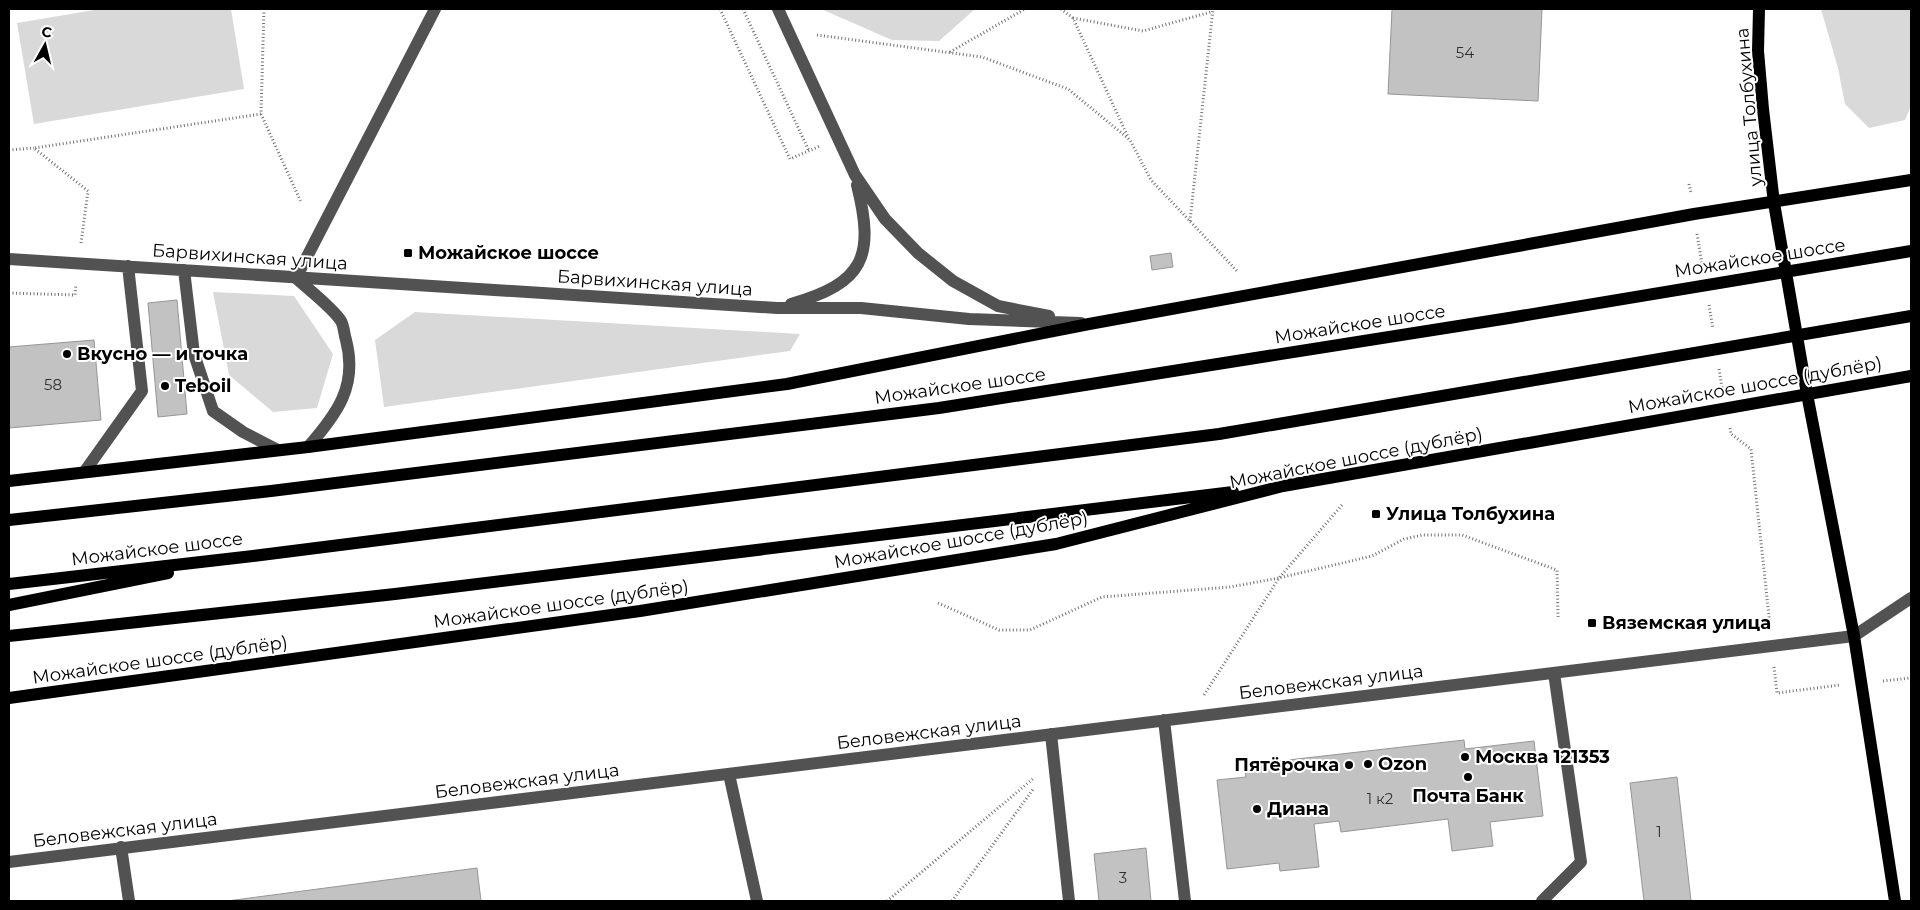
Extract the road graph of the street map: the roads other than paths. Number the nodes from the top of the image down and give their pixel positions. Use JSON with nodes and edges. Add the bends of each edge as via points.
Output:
{"nodes":[{"id":1,"x":435,"y":9,"type":"edge"},
{"id":2,"x":778,"y":9,"type":"edge"},
{"id":3,"x":1759,"y":9,"type":"edge"},
{"id":4,"x":855,"y":175,"type":"junction"},
{"id":5,"x":1911,"y":180,"type":"edge"},
{"id":6,"x":1774,"y":203,"type":"junction"},
{"id":7,"x":1911,"y":251,"type":"edge"},
{"id":8,"x":9,"y":258,"type":"edge"},
{"id":9,"x":128,"y":266,"type":"junction"},
{"id":10,"x":184,"y":270,"type":"junction"},
{"id":11,"x":296,"y":278,"type":"junction"},
{"id":12,"x":777,"y":308,"type":"junction"},
{"id":13,"x":1911,"y":316,"type":"edge"},
{"id":14,"x":1089,"y":324,"type":"junction"},
{"id":15,"x":1911,"y":376,"type":"edge"},
{"id":16,"x":1807,"y":394,"type":"junction"},
{"id":17,"x":308,"y":447,"type":"junction"},
{"id":18,"x":276,"y":449,"type":"junction"},
{"id":19,"x":85,"y":471,"type":"junction"},
{"id":20,"x":9,"y":481,"type":"edge"},
{"id":21,"x":1283,"y":486,"type":"junction"},
{"id":22,"x":9,"y":520,"type":"edge"},
{"id":23,"x":253,"y":556,"type":"junction"},
{"id":24,"x":9,"y":584,"type":"edge"},
{"id":25,"x":1911,"y":598,"type":"edge"},
{"id":26,"x":9,"y":606,"type":"edge"},
{"id":27,"x":9,"y":636,"type":"edge"},
{"id":28,"x":1854,"y":636,"type":"junction"},
{"id":29,"x":1554,"y":673,"type":"junction"},
{"id":30,"x":9,"y":698,"type":"edge"},
{"id":31,"x":1164,"y":720,"type":"junction"},
{"id":32,"x":1051,"y":734,"type":"junction"},
{"id":33,"x":730,"y":774,"type":"junction"},
{"id":34,"x":121,"y":847,"type":"junction"},
{"id":35,"x":9,"y":862,"type":"edge"},
{"id":36,"x":129,"y":901,"type":"edge"},
{"id":37,"x":756,"y":901,"type":"edge"},
{"id":38,"x":1069,"y":901,"type":"edge"},
{"id":39,"x":1185,"y":901,"type":"edge"},
{"id":40,"x":1542,"y":901,"type":"edge"},
{"id":41,"x":1896,"y":901,"type":"edge"}],
"edges":[{"from":1,"to":11,"type":"street"},
{"from":2,"to":4,"type":"street"},
{"from":3,"to":6,"type":"main road","name":"улица Толбухина","via":[[1761,94]]},
{"from":4,"to":12,"type":"street","via":[[865,229],[864,252],[859,264],[849,278],[819,296]]},
{"from":4,"to":14,"type":"street","via":[[885,219],[918,253],[953,281],[998,306]]},
{"from":5,"to":6,"type":"main road"},
{"from":6,"to":14,"type":"main road","via":[[1694,214]]},
{"from":6,"to":16,"type":"main road","name":"улица Толбухина"},
{"from":7,"to":22,"type":"main road","name":"Можайское шоссе","via":[[939,408],[271,492]]},
{"from":8,"to":9,"type":"street","name":"Барвихинская улица"},
{"from":9,"to":10,"type":"street","name":"Барвихинская улица"},
{"from":9,"to":19,"type":"street","via":[[142,391]]},
{"from":10,"to":11,"type":"street","name":"Барвихинская улица"},
{"from":10,"to":18,"type":"street","via":[[194,354],[214,411],[243,432]]},
{"from":11,"to":12,"type":"street","name":"Барвихинская улица"},
{"from":11,"to":17,"type":"street","via":[[341,321],[348,350],[345,398]]},
{"from":12,"to":14,"type":"street","name":"Барвихинская улица","via":[[861,308],[969,319]]},
{"from":13,"to":23,"type":"main road","name":"Можайское шоссе","via":[[1219,434]]},
{"from":14,"to":17,"type":"main road","via":[[787,384]]},
{"from":15,"to":16,"type":"main road","name":"Можайское шоссе (дублёр)"},
{"from":16,"to":21,"type":"main road","name":"Можайское шоссе (дублёр)"},
{"from":16,"to":28,"type":"main road"},
{"from":17,"to":18,"type":"main road"},
{"from":18,"to":19,"type":"main road"},
{"from":19,"to":20,"type":"main road"},
{"from":21,"to":27,"type":"main road","via":[[405,592]]},
{"from":21,"to":30,"type":"main road","name":"Можайское шоссе (дублёр)","via":[[1056,544],[640,611]]},
{"from":23,"to":24,"type":"main road","name":"Можайское шоссе"},
{"from":23,"to":26,"type":"main road"},
{"from":25,"to":28,"type":"street"},
{"from":28,"to":29,"type":"street","name":"Беловежская улица"},
{"from":28,"to":41,"type":"main road"},
{"from":29,"to":31,"type":"street","name":"Беловежская улица"},
{"from":29,"to":40,"type":"street","via":[[1581,862]]},
{"from":31,"to":32,"type":"street","name":"Беловежская улица"},
{"from":31,"to":39,"type":"street"},
{"from":32,"to":33,"type":"street","name":"Беловежская улица"},
{"from":32,"to":38,"type":"street"},
{"from":33,"to":34,"type":"street","name":"Беловежская улица"},
{"from":33,"to":37,"type":"street"},
{"from":34,"to":35,"type":"street","name":"Беловежская улица"},
{"from":34,"to":36,"type":"street"}]}
